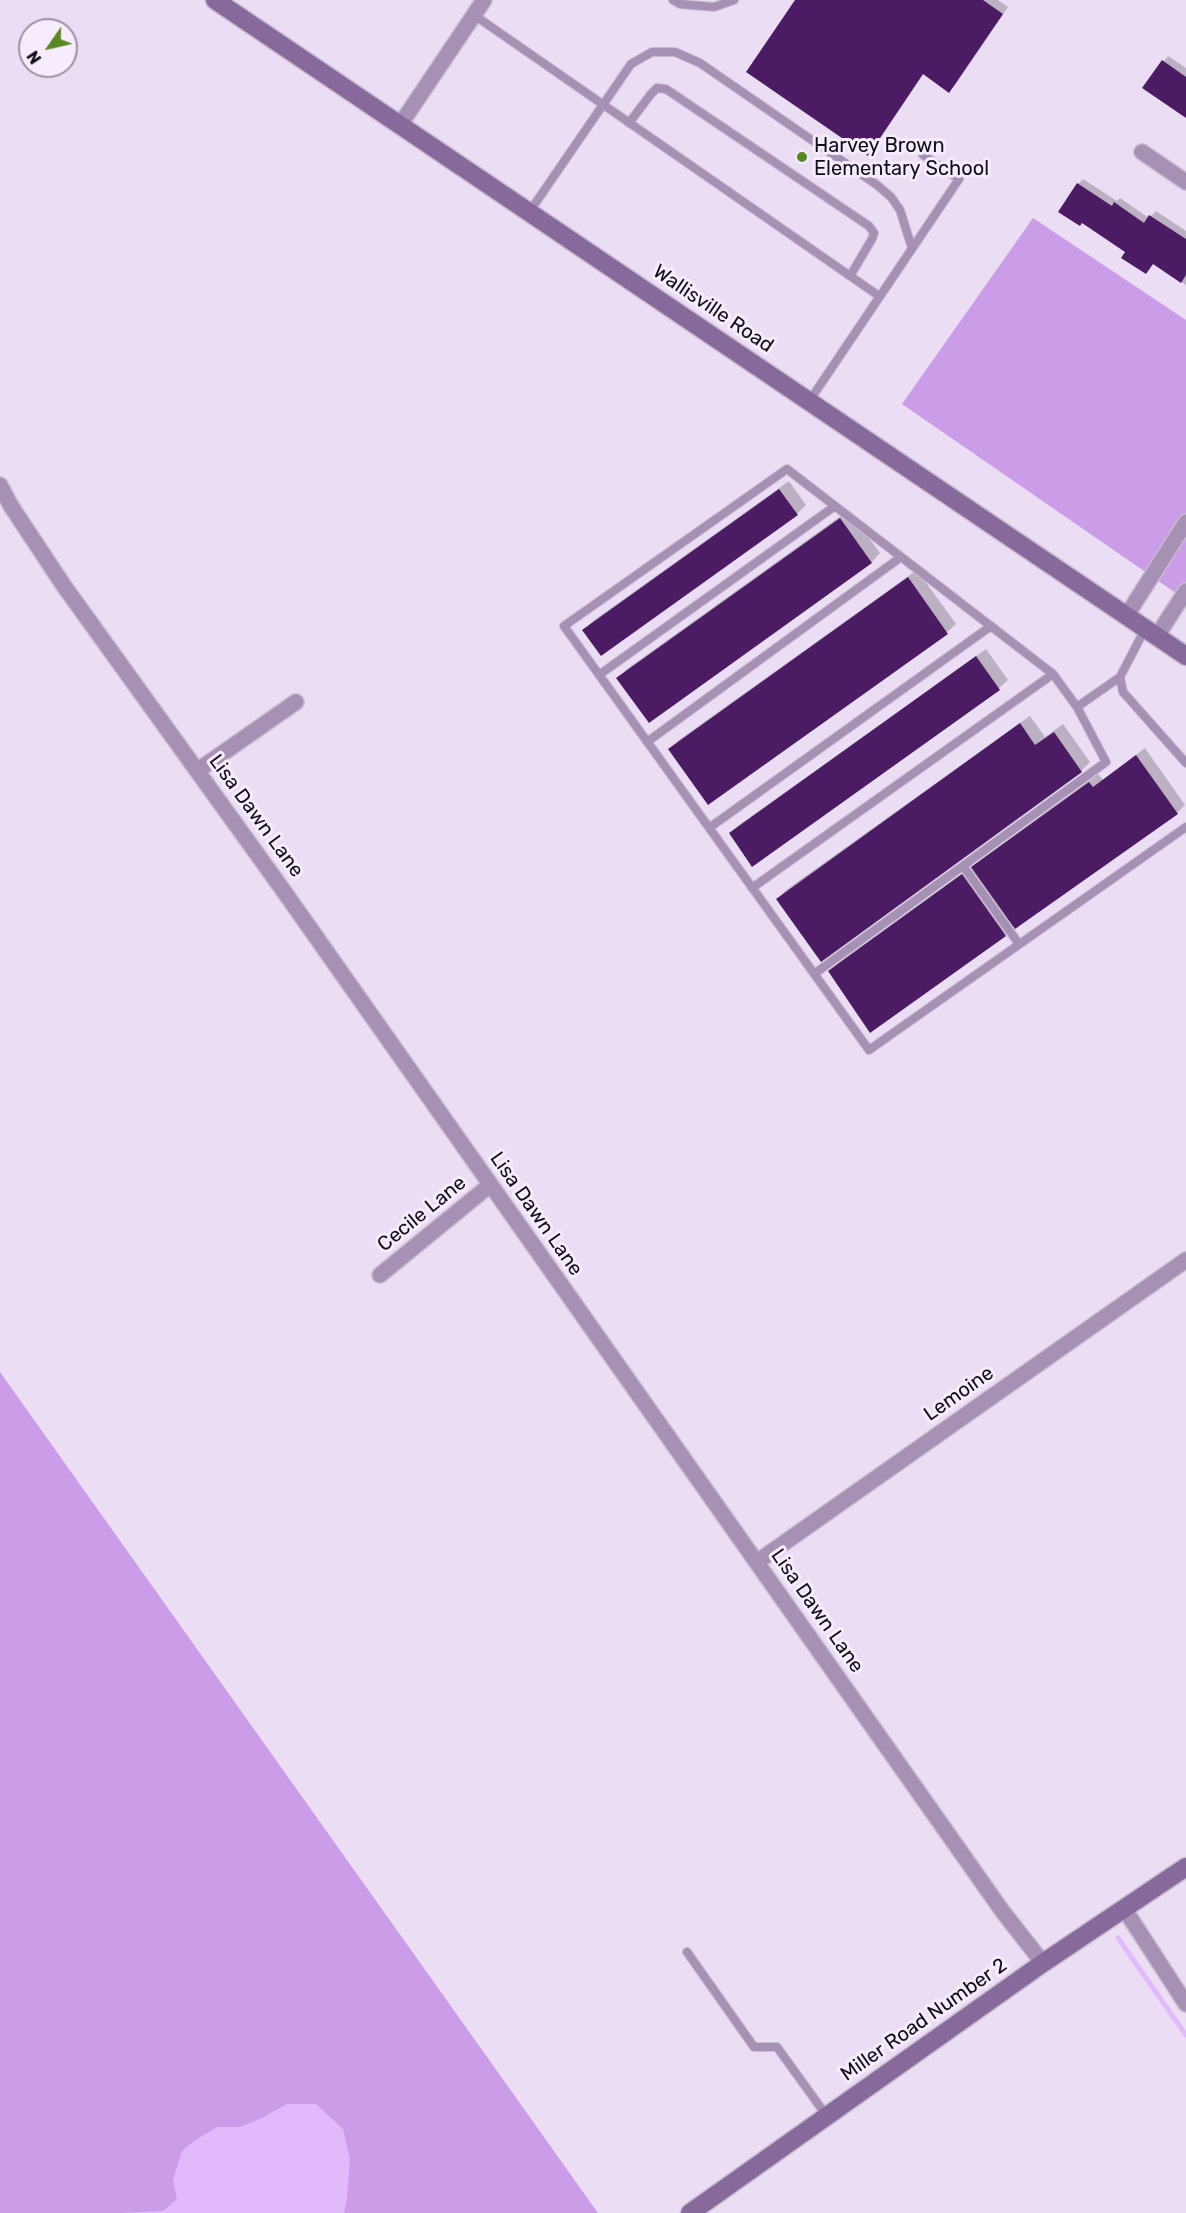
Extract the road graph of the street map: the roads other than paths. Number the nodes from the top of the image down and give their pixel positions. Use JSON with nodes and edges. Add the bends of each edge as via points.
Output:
{"nodes":[{"id":1,"x":215,"y":0,"type":"edge"},
{"id":2,"x":484,"y":0,"type":"edge"},
{"id":3,"x":673,"y":0,"type":"edge"},
{"id":4,"x":734,"y":0,"type":"edge"},
{"id":5,"x":474,"y":15,"type":"junction"},
{"id":6,"x":602,"y":104,"type":"junction"},
{"id":7,"x":630,"y":123,"type":"junction"},
{"id":8,"x":399,"y":125,"type":"junction"},
{"id":9,"x":1142,"y":152,"type":"dead end"},
{"id":10,"x":923,"y":155,"type":"dead end"},
{"id":11,"x":1186,"y":182,"type":"edge"},
{"id":12,"x":529,"y":212,"type":"junction"},
{"id":13,"x":912,"y":248,"type":"junction"},
{"id":14,"x":850,"y":276,"type":"junction"},
{"id":15,"x":879,"y":296,"type":"junction"},
{"id":16,"x":809,"y":401,"type":"junction"},
{"id":17,"x":0,"y":485,"type":"edge"},
{"id":18,"x":835,"y":506,"type":"junction"},
{"id":19,"x":1186,"y":522,"type":"edge"},
{"id":20,"x":901,"y":557,"type":"junction"},
{"id":21,"x":1186,"y":591,"type":"edge"},
{"id":22,"x":1127,"y":615,"type":"junction"},
{"id":23,"x":990,"y":626,"type":"junction"},
{"id":24,"x":1151,"y":632,"type":"junction"},
{"id":25,"x":1186,"y":656,"type":"edge"},
{"id":26,"x":1053,"y":674,"type":"junction"},
{"id":27,"x":599,"y":675,"type":"junction"},
{"id":28,"x":1120,"y":677,"type":"junction"},
{"id":29,"x":296,"y":702,"type":"dead end"},
{"id":30,"x":1077,"y":707,"type":"junction"},
{"id":31,"x":647,"y":742,"type":"junction"},
{"id":32,"x":1186,"y":763,"type":"edge"},
{"id":33,"x":196,"y":771,"type":"junction"},
{"id":34,"x":1186,"y":827,"type":"edge"},
{"id":35,"x":709,"y":828,"type":"junction"},
{"id":36,"x":963,"y":866,"type":"junction"},
{"id":37,"x":752,"y":888,"type":"junction"},
{"id":38,"x":1019,"y":944,"type":"junction"},
{"id":39,"x":814,"y":974,"type":"junction"},
{"id":40,"x":490,"y":1185,"type":"junction"},
{"id":41,"x":1186,"y":1260,"type":"edge"},
{"id":42,"x":380,"y":1275,"type":"dead end"},
{"id":43,"x":757,"y":1562,"type":"junction"},
{"id":44,"x":1186,"y":1867,"type":"edge"},
{"id":45,"x":1125,"y":1910,"type":"junction"},
{"id":46,"x":687,"y":1952,"type":"dead end"},
{"id":47,"x":1043,"y":1963,"type":"junction"},
{"id":48,"x":1186,"y":2004,"type":"edge"},
{"id":49,"x":827,"y":2116,"type":"junction"},
{"id":50,"x":690,"y":2213,"type":"edge"}],
"edges":[{"from":1,"to":8,"type":"main road","name":"Wallisville Road"},
{"from":2,"to":5,"type":"street"},
{"from":3,"to":4,"type":"lane","via":[[714,7]]},
{"from":5,"to":6,"type":"lane"},
{"from":5,"to":8,"type":"street"},
{"from":6,"to":7,"type":"lane"},
{"from":6,"to":12,"type":"lane"},
{"from":6,"to":13,"type":"lane","via":[[631,64],[652,52],[675,52],[700,63],[877,184],[900,210]]},
{"from":7,"to":14,"type":"lane"},
{"from":7,"to":14,"type":"lane","via":[[657,88],[666,89],[869,226],[874,233],[872,239]]},
{"from":8,"to":12,"type":"main road","name":"Wallisville Road"},
{"from":9,"to":11,"type":"street"},
{"from":10,"to":13,"type":"lane","via":[[959,178]]},
{"from":12,"to":16,"type":"main road","name":"Wallisville Road"},
{"from":13,"to":15,"type":"lane"},
{"from":14,"to":15,"type":"lane"},
{"from":15,"to":16,"type":"lane"},
{"from":16,"to":22,"type":"main road","name":"Wallisville Road"},
{"from":17,"to":33,"type":"street","name":"Lisa Dawn Lane","via":[[64,586]]},
{"from":18,"to":20,"type":"lane"},
{"from":18,"to":27,"type":"lane"},
{"from":18,"to":27,"type":"lane","via":[[787,469],[564,627]]},
{"from":19,"to":22,"type":"street"},
{"from":20,"to":23,"type":"lane"},
{"from":20,"to":31,"type":"lane"},
{"from":21,"to":24,"type":"street"},
{"from":22,"to":24,"type":"main road","name":"Wallisville Road"},
{"from":23,"to":26,"type":"lane"},
{"from":23,"to":35,"type":"lane"},
{"from":24,"to":25,"type":"main road","name":"Wallisville Road"},
{"from":24,"to":28,"type":"lane"},
{"from":26,"to":30,"type":"lane"},
{"from":26,"to":37,"type":"lane"},
{"from":27,"to":31,"type":"lane"},
{"from":28,"to":30,"type":"lane"},
{"from":28,"to":32,"type":"lane","via":[[1123,692]]},
{"from":29,"to":33,"type":"street"},
{"from":30,"to":36,"type":"lane","via":[[1106,762]]},
{"from":31,"to":35,"type":"lane"},
{"from":33,"to":40,"type":"street","name":"Lisa Dawn Lane"},
{"from":34,"to":38,"type":"lane"},
{"from":35,"to":37,"type":"lane"},
{"from":36,"to":38,"type":"lane"},
{"from":36,"to":39,"type":"lane"},
{"from":37,"to":39,"type":"lane"},
{"from":38,"to":39,"type":"lane","via":[[868,1050]]},
{"from":40,"to":42,"type":"street","name":"Cecile Lane"},
{"from":40,"to":43,"type":"street","name":"Lisa Dawn Lane"},
{"from":41,"to":43,"type":"street","name":"Lemoine"},
{"from":43,"to":47,"type":"street","name":"Lisa Dawn Lane"},
{"from":44,"to":45,"type":"main road","name":"Miller Road Number 2"},
{"from":45,"to":47,"type":"main road","name":"Miller Road Number 2"},
{"from":45,"to":48,"type":"street"},
{"from":46,"to":49,"type":"lane","via":[[754,2047],[777,2047]]},
{"from":47,"to":49,"type":"main road","name":"Miller Road Number 2"},
{"from":49,"to":50,"type":"main road","name":"Miller Road Number 2"}]}
